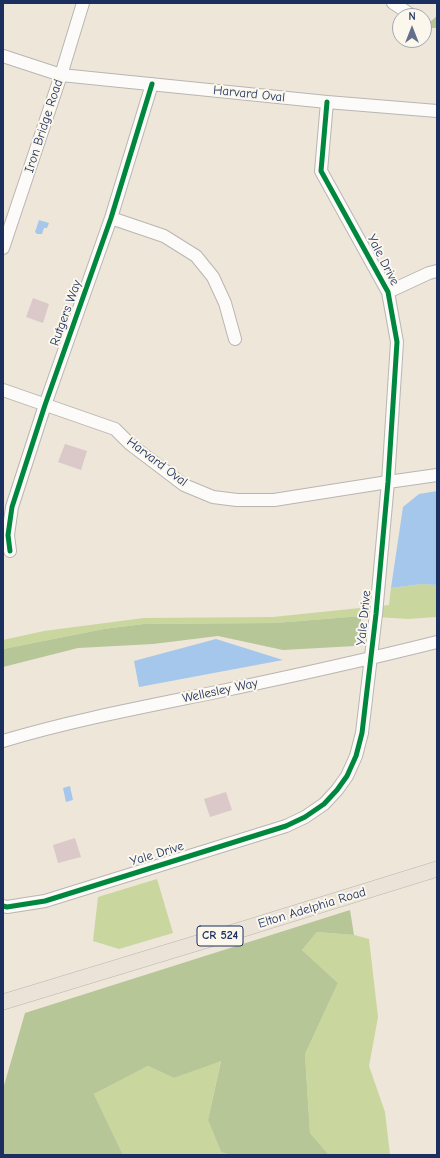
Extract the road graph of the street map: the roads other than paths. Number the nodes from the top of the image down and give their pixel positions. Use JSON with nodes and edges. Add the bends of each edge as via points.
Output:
{"nodes":[{"id":1,"x":84,"y":3,"type":"edge"},
{"id":2,"x":3,"y":56,"type":"edge"},
{"id":3,"x":61,"y":75,"type":"junction"},
{"id":4,"x":152,"y":84,"type":"junction"},
{"id":5,"x":327,"y":102,"type":"junction"},
{"id":6,"x":437,"y":111,"type":"edge"},
{"id":7,"x":111,"y":218,"type":"junction"},
{"id":8,"x":3,"y":248,"type":"edge"},
{"id":9,"x":437,"y":271,"type":"edge"},
{"id":10,"x":388,"y":292,"type":"junction"},
{"id":11,"x":235,"y":339,"type":"dead end"},
{"id":12,"x":3,"y":390,"type":"edge"},
{"id":13,"x":45,"y":405,"type":"junction"},
{"id":14,"x":437,"y":475,"type":"edge"},
{"id":15,"x":388,"y":482,"type":"junction"},
{"id":16,"x":10,"y":551,"type":"dead end"},
{"id":17,"x":437,"y":642,"type":"edge"},
{"id":18,"x":371,"y":659,"type":"junction"},
{"id":19,"x":3,"y":741,"type":"edge"},
{"id":20,"x":437,"y":869,"type":"edge"},
{"id":21,"x":3,"y":906,"type":"edge"},
{"id":22,"x":3,"y":1002,"type":"edge"}],
"edges":[{"from":1,"to":3,"type":"street","name":"Iron Bridge Road"},
{"from":2,"to":3,"type":"street","name":"Harvard Oval"},
{"from":3,"to":4,"type":"street","name":"Harvard Oval"},
{"from":3,"to":8,"type":"street","name":"Iron Bridge Road"},
{"from":4,"to":5,"type":"street","name":"Harvard Oval"},
{"from":4,"to":7,"type":"street","name":"Rutgers Way"},
{"from":5,"to":6,"type":"street","name":"Harvard Oval"},
{"from":5,"to":10,"type":"street","name":"Yale Drive","via":[[322,170]]},
{"from":7,"to":11,"type":"street","via":[[164,236],[196,256],[213,277],[225,304]]},
{"from":7,"to":13,"type":"street","name":"Rutgers Way"},
{"from":9,"to":10,"type":"street"},
{"from":10,"to":15,"type":"street","name":"Yale Drive","via":[[397,342]]},
{"from":12,"to":13,"type":"street","name":"Harvard Oval"},
{"from":13,"to":15,"type":"street","name":"Harvard Oval","via":[[115,429],[130,444],[184,485],[213,497],[274,500]]},
{"from":13,"to":16,"type":"street","name":"Rutgers Way","via":[[12,507],[8,535]]},
{"from":14,"to":15,"type":"street","name":"Harvard Oval"},
{"from":15,"to":18,"type":"street","name":"Yale Drive"},
{"from":17,"to":18,"type":"street","name":"Wellesley Way"},
{"from":18,"to":19,"type":"street","name":"Wellesley Way","via":[[130,709]]},
{"from":18,"to":21,"type":"street","name":"Yale Drive","via":[[362,733],[356,756],[337,790],[324,804],[305,817],[286,826],[45,901]]},
{"from":20,"to":22,"type":"main road","name":"Elton Adelphia Road","number":"CR 524"}]}
